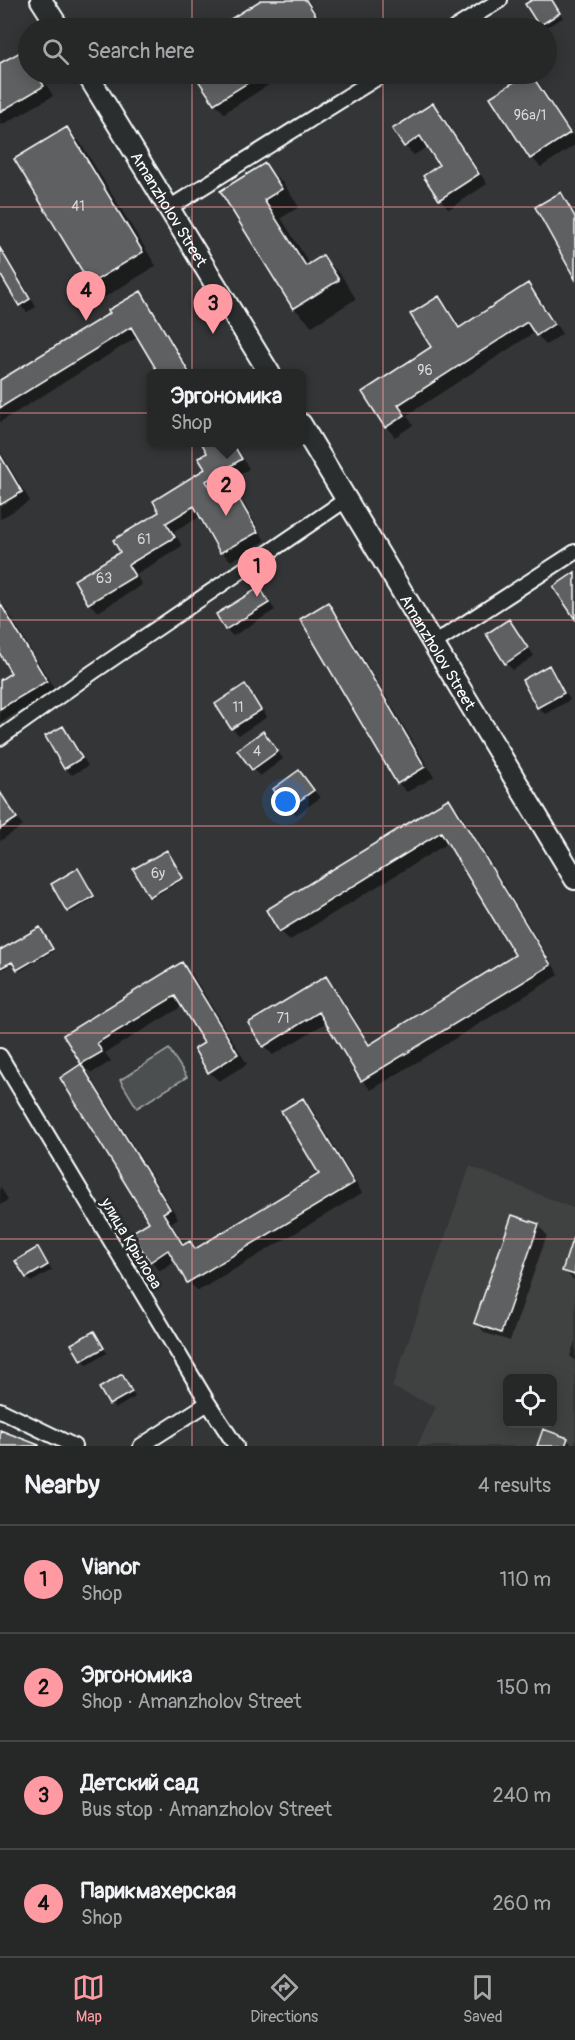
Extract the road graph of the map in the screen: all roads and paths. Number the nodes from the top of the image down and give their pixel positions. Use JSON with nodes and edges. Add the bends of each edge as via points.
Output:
{"nodes":[{"id":1,"x":41,"y":0,"type":"edge"},
{"id":2,"x":500,"y":0,"type":"edge"},
{"id":3,"x":53,"y":18,"type":"edge"},
{"id":4,"x":471,"y":18,"type":"edge"},
{"id":5,"x":93,"y":84,"type":"edge"},
{"id":6,"x":367,"y":84,"type":"edge"},
{"id":7,"x":169,"y":208,"type":"junction"},
{"id":8,"x":267,"y":369,"type":"edge"},
{"id":9,"x":306,"y":432,"type":"edge"},
{"id":10,"x":347,"y":499,"type":"junction"},
{"id":11,"x":575,"y":552,"type":"edge"},
{"id":12,"x":433,"y":644,"type":"junction"},
{"id":13,"x":0,"y":738,"type":"edge"},
{"id":14,"x":575,"y":879,"type":"edge"},
{"id":15,"x":0,"y":1056,"type":"edge"},
{"id":16,"x":208,"y":1403,"type":"junction"},
{"id":17,"x":0,"y":1410,"type":"edge"},
{"id":18,"x":74,"y":1446,"type":"edge"},
{"id":19,"x":141,"y":1446,"type":"edge"},
{"id":20,"x":236,"y":1446,"type":"edge"}],
"edges":[{"from":1,"to":3,"type":"main road"},
{"from":2,"to":4,"type":"street"},
{"from":5,"to":7,"type":"main road","name":"Amanzholov Street"},
{"from":6,"to":7,"type":"street"},
{"from":7,"to":8,"type":"main road","name":"Amanzholov Street"},
{"from":9,"to":10,"type":"main road","name":"Amanzholov Street"},
{"from":10,"to":12,"type":"main road","name":"Amanzholov Street"},
{"from":10,"to":13,"type":"street"},
{"from":11,"to":12,"type":"street"},
{"from":12,"to":14,"type":"main road","name":"Amanzholov Street"},
{"from":15,"to":16,"type":"street","name":"улица Крылова"},
{"from":16,"to":19,"type":"street"},
{"from":16,"to":20,"type":"street","name":"улица Крылова"},
{"from":17,"to":18,"type":"street"}]}
